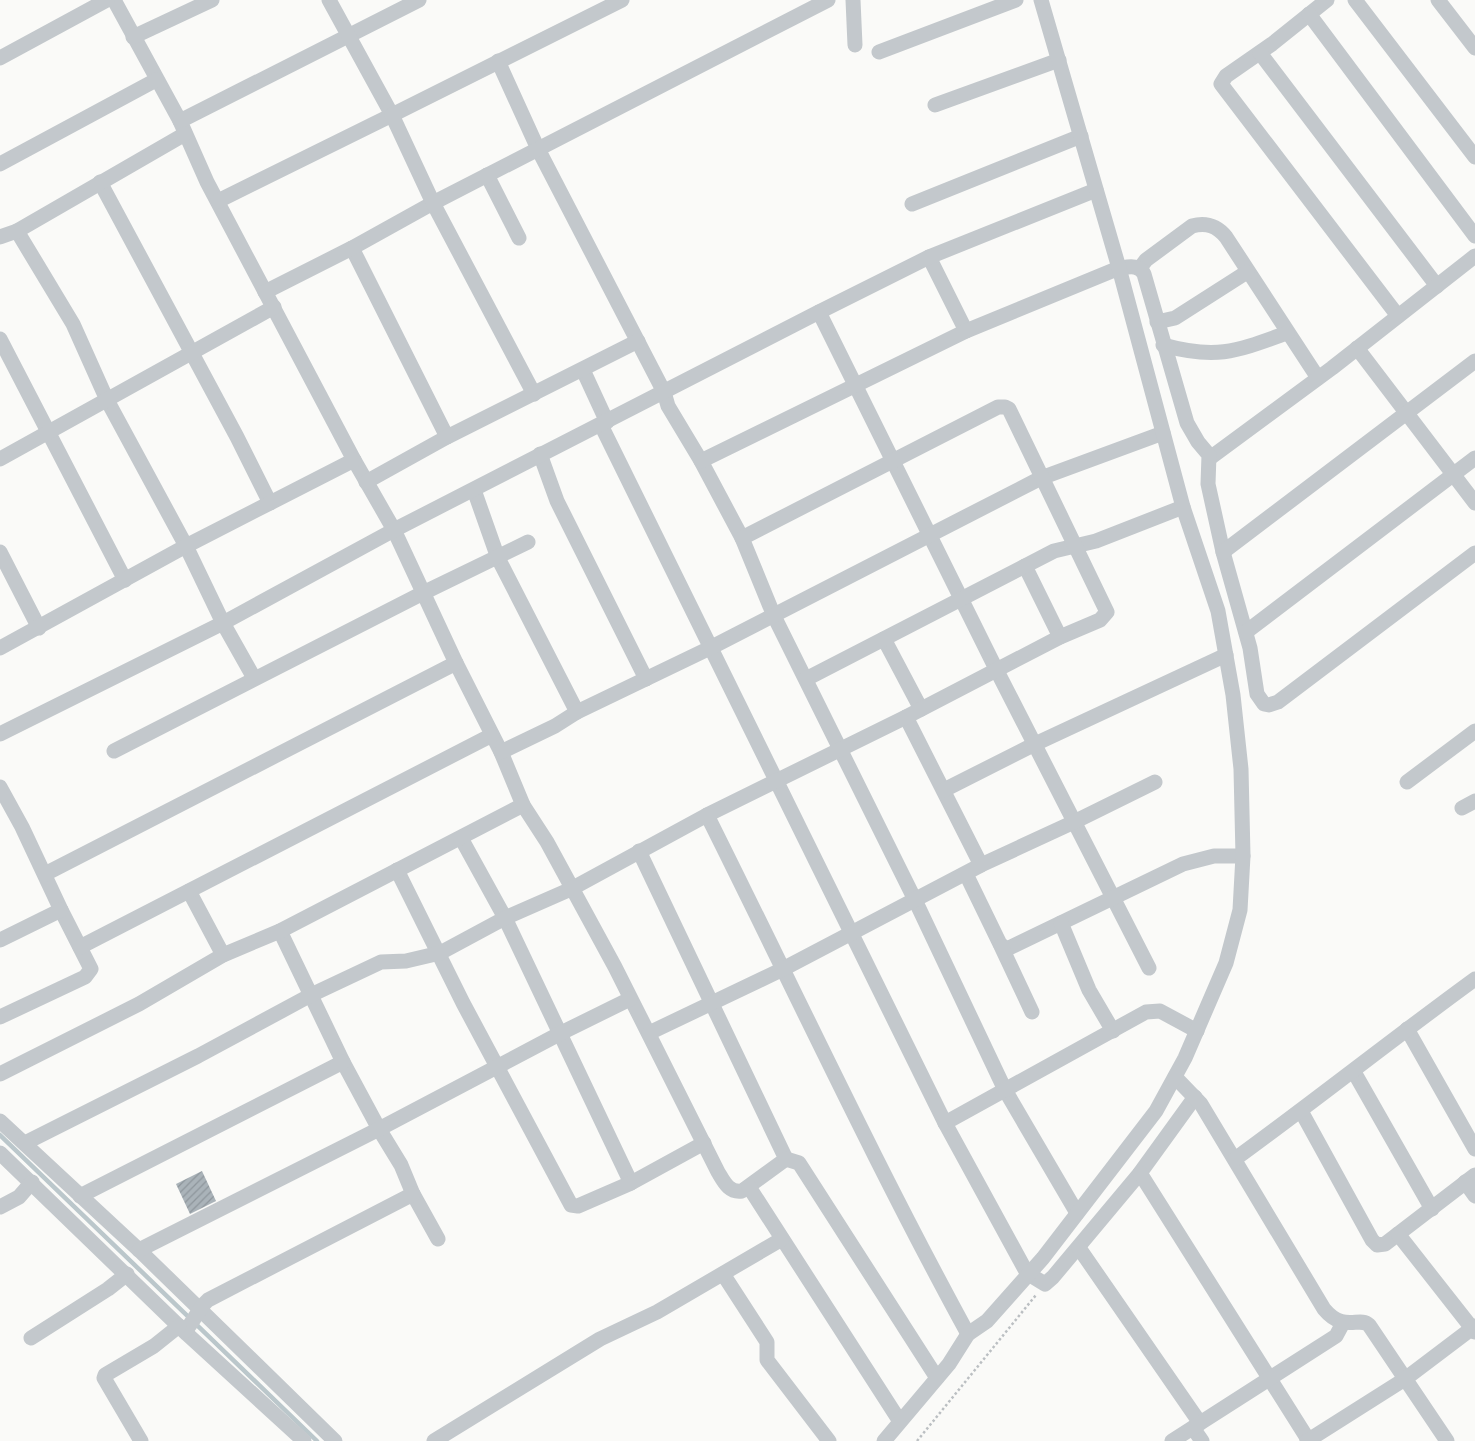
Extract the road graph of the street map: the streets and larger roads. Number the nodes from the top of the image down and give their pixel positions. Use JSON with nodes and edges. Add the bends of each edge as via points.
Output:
{"nodes":[{"id":1,"x":107,"y":0,"type":"edge"},
{"id":2,"x":114,"y":0,"type":"edge"},
{"id":3,"x":212,"y":0,"type":"edge"},
{"id":4,"x":329,"y":0,"type":"edge"},
{"id":5,"x":419,"y":0,"type":"edge"},
{"id":6,"x":622,"y":0,"type":"edge"},
{"id":7,"x":828,"y":0,"type":"edge"},
{"id":8,"x":853,"y":0,"type":"edge"},
{"id":9,"x":1016,"y":0,"type":"edge"},
{"id":10,"x":1041,"y":0,"type":"edge"},
{"id":11,"x":1326,"y":0,"type":"edge"},
{"id":12,"x":1355,"y":0,"type":"edge"},
{"id":13,"x":1438,"y":0,"type":"edge"},
{"id":14,"x":1308,"y":14,"type":"junction"},
{"id":15,"x":347,"y":35,"type":"junction"},
{"id":16,"x":133,"y":37,"type":"junction"},
{"id":17,"x":855,"y":45,"type":"dead end"},
{"id":18,"x":1475,"y":48,"type":"edge"},
{"id":19,"x":879,"y":52,"type":"dead end"},
{"id":20,"x":1260,"y":52,"type":"junction"},
{"id":21,"x":0,"y":58,"type":"edge"},
{"id":22,"x":1059,"y":60,"type":"junction"},
{"id":23,"x":498,"y":61,"type":"junction"},
{"id":24,"x":156,"y":80,"type":"junction"},
{"id":25,"x":935,"y":105,"type":"dead end"},
{"id":26,"x":392,"y":115,"type":"junction"},
{"id":27,"x":182,"y":127,"type":"junction"},
{"id":28,"x":1081,"y":136,"type":"junction"},
{"id":29,"x":538,"y":149,"type":"junction"},
{"id":30,"x":1475,"y":157,"type":"edge"},
{"id":31,"x":0,"y":164,"type":"edge"},
{"id":32,"x":487,"y":175,"type":"junction"},
{"id":33,"x":100,"y":182,"type":"junction"},
{"id":34,"x":1096,"y":190,"type":"junction"},
{"id":35,"x":218,"y":202,"type":"junction"},
{"id":36,"x":433,"y":203,"type":"junction"},
{"id":37,"x":912,"y":204,"type":"dead end"},
{"id":38,"x":17,"y":231,"type":"junction"},
{"id":39,"x":1475,"y":236,"type":"edge"},
{"id":40,"x":0,"y":237,"type":"edge"},
{"id":41,"x":519,"y":238,"type":"dead end"},
{"id":42,"x":352,"y":248,"type":"junction"},
{"id":43,"x":1475,"y":256,"type":"edge"},
{"id":44,"x":929,"y":257,"type":"junction"},
{"id":45,"x":1119,"y":268,"type":"junction"},
{"id":46,"x":1140,"y":268,"type":"junction"},
{"id":47,"x":1247,"y":272,"type":"junction"},
{"id":48,"x":1437,"y":286,"type":"junction"},
{"id":49,"x":265,"y":292,"type":"junction"},
{"id":50,"x":274,"y":307,"type":"junction"},
{"id":51,"x":818,"y":312,"type":"junction"},
{"id":52,"x":1398,"y":316,"type":"junction"},
{"id":53,"x":1157,"y":322,"type":"junction"},
{"id":54,"x":966,"y":331,"type":"junction"},
{"id":55,"x":1287,"y":333,"type":"junction"},
{"id":56,"x":0,"y":340,"type":"edge"},
{"id":57,"x":638,"y":341,"type":"junction"},
{"id":58,"x":1163,"y":345,"type":"junction"},
{"id":59,"x":1357,"y":348,"type":"junction"},
{"id":60,"x":190,"y":354,"type":"junction"},
{"id":61,"x":1475,"y":361,"type":"edge"},
{"id":62,"x":583,"y":370,"type":"junction"},
{"id":63,"x":1318,"y":378,"type":"junction"},
{"id":64,"x":855,"y":388,"type":"junction"},
{"id":65,"x":664,"y":392,"type":"junction"},
{"id":66,"x":534,"y":394,"type":"junction"},
{"id":67,"x":107,"y":400,"type":"junction"},
{"id":68,"x":1407,"y":413,"type":"junction"},
{"id":69,"x":604,"y":423,"type":"junction"},
{"id":70,"x":50,"y":433,"type":"junction"},
{"id":71,"x":1163,"y":433,"type":"junction"},
{"id":72,"x":448,"y":437,"type":"junction"},
{"id":73,"x":540,"y":454,"type":"junction"},
{"id":74,"x":1210,"y":458,"type":"junction"},
{"id":75,"x":1475,"y":458,"type":"edge"},
{"id":76,"x":0,"y":459,"type":"edge"},
{"id":77,"x":354,"y":460,"type":"junction"},
{"id":78,"x":702,"y":461,"type":"junction"},
{"id":79,"x":892,"y":462,"type":"junction"},
{"id":80,"x":1453,"y":474,"type":"junction"},
{"id":81,"x":1041,"y":478,"type":"junction"},
{"id":82,"x":366,"y":482,"type":"junction"},
{"id":83,"x":474,"y":490,"type":"junction"},
{"id":84,"x":270,"y":503,"type":"junction"},
{"id":85,"x":1475,"y":503,"type":"edge"},
{"id":86,"x":1184,"y":507,"type":"junction"},
{"id":87,"x":394,"y":530,"type":"junction"},
{"id":88,"x":930,"y":535,"type":"junction"},
{"id":89,"x":742,"y":538,"type":"junction"},
{"id":90,"x":528,"y":542,"type":"dead end"},
{"id":91,"x":1075,"y":545,"type":"junction"},
{"id":92,"x":186,"y":546,"type":"junction"},
{"id":93,"x":0,"y":552,"type":"edge"},
{"id":94,"x":1223,"y":552,"type":"junction"},
{"id":95,"x":1475,"y":553,"type":"edge"},
{"id":96,"x":498,"y":558,"type":"junction"},
{"id":97,"x":1025,"y":566,"type":"junction"},
{"id":98,"x":125,"y":580,"type":"junction"},
{"id":99,"x":423,"y":593,"type":"junction"},
{"id":100,"x":961,"y":600,"type":"junction"},
{"id":101,"x":774,"y":616,"type":"junction"},
{"id":102,"x":223,"y":623,"type":"junction"},
{"id":103,"x":39,"y":628,"type":"junction"},
{"id":104,"x":1246,"y":632,"type":"junction"},
{"id":105,"x":1060,"y":637,"type":"junction"},
{"id":106,"x":884,"y":639,"type":"junction"},
{"id":107,"x":0,"y":648,"type":"edge"},
{"id":108,"x":710,"y":648,"type":"junction"},
{"id":109,"x":1226,"y":655,"type":"junction"},
{"id":110,"x":456,"y":663,"type":"junction"},
{"id":111,"x":996,"y":669,"type":"junction"},
{"id":112,"x":254,"y":678,"type":"junction"},
{"id":113,"x":646,"y":679,"type":"junction"},
{"id":114,"x":806,"y":679,"type":"junction"},
{"id":115,"x":921,"y":709,"type":"junction"},
{"id":116,"x":577,"y":712,"type":"junction"},
{"id":117,"x":906,"y":717,"type":"junction"},
{"id":118,"x":1475,"y":731,"type":"edge"},
{"id":119,"x":0,"y":734,"type":"edge"},
{"id":120,"x":492,"y":736,"type":"junction"},
{"id":121,"x":1035,"y":744,"type":"junction"},
{"id":122,"x":840,"y":748,"type":"junction"},
{"id":123,"x":114,"y":751,"type":"dead end"},
{"id":124,"x":500,"y":752,"type":"junction"},
{"id":125,"x":778,"y":780,"type":"junction"},
{"id":126,"x":1155,"y":782,"type":"dead end"},
{"id":127,"x":1407,"y":782,"type":"dead end"},
{"id":128,"x":0,"y":787,"type":"edge"},
{"id":129,"x":944,"y":790,"type":"junction"},
{"id":130,"x":523,"y":805,"type":"junction"},
{"id":131,"x":707,"y":815,"type":"junction"},
{"id":132,"x":1074,"y":822,"type":"junction"},
{"id":133,"x":461,"y":838,"type":"junction"},
{"id":134,"x":639,"y":851,"type":"junction"},
{"id":135,"x":1244,"y":856,"type":"junction"},
{"id":136,"x":981,"y":865,"type":"junction"},
{"id":137,"x":397,"y":870,"type":"junction"},
{"id":138,"x":45,"y":874,"type":"junction"},
{"id":139,"x":966,"y":874,"type":"junction"},
{"id":140,"x":571,"y":889,"type":"junction"},
{"id":141,"x":189,"y":891,"type":"junction"},
{"id":142,"x":1111,"y":897,"type":"junction"},
{"id":143,"x":915,"y":900,"type":"junction"},
{"id":144,"x":61,"y":910,"type":"junction"},
{"id":145,"x":505,"y":918,"type":"junction"},
{"id":146,"x":1061,"y":923,"type":"junction"},
{"id":147,"x":280,"y":931,"type":"junction"},
{"id":148,"x":850,"y":934,"type":"junction"},
{"id":149,"x":2,"y":935,"type":"edge"},
{"id":150,"x":1001,"y":946,"type":"junction"},
{"id":151,"x":80,"y":947,"type":"junction"},
{"id":152,"x":440,"y":953,"type":"junction"},
{"id":153,"x":223,"y":955,"type":"junction"},
{"id":154,"x":1149,"y":968,"type":"dead end"},
{"id":155,"x":781,"y":970,"type":"junction"},
{"id":156,"x":1475,"y":979,"type":"edge"},
{"id":157,"x":311,"y":994,"type":"junction"},
{"id":158,"x":630,"y":999,"type":"junction"},
{"id":159,"x":710,"y":1003,"type":"junction"},
{"id":160,"x":1032,"y":1012,"type":"dead end"},
{"id":161,"x":0,"y":1017,"type":"edge"},
{"id":162,"x":1407,"y":1029,"type":"junction"},
{"id":163,"x":1113,"y":1031,"type":"junction"},
{"id":164,"x":1197,"y":1031,"type":"junction"},
{"id":165,"x":561,"y":1033,"type":"junction"},
{"id":166,"x":649,"y":1033,"type":"junction"},
{"id":167,"x":343,"y":1062,"type":"junction"},
{"id":168,"x":498,"y":1068,"type":"junction"},
{"id":169,"x":1354,"y":1072,"type":"junction"},
{"id":170,"x":0,"y":1074,"type":"edge"},
{"id":171,"x":1184,"y":1086,"type":"junction"},
{"id":172,"x":1005,"y":1090,"type":"junction"},
{"id":173,"x":1301,"y":1111,"type":"junction"},
{"id":174,"x":0,"y":1121,"type":"edge"},
{"id":175,"x":944,"y":1123,"type":"junction"},
{"id":176,"x":379,"y":1129,"type":"junction"},
{"id":177,"x":24,"y":1143,"type":"junction"},
{"id":178,"x":704,"y":1143,"type":"junction"},
{"id":179,"x":1475,"y":1149,"type":"edge"},
{"id":180,"x":0,"y":1152,"type":"edge"},
{"id":181,"x":786,"y":1159,"type":"junction"},
{"id":182,"x":1235,"y":1159,"type":"junction"},
{"id":183,"x":1140,"y":1173,"type":"junction"},
{"id":184,"x":1470,"y":1179,"type":"edge"},
{"id":185,"x":32,"y":1182,"type":"junction"},
{"id":186,"x":631,"y":1183,"type":"junction"},
{"id":187,"x":748,"y":1187,"type":"junction"},
{"id":188,"x":412,"y":1194,"type":"junction"},
{"id":189,"x":80,"y":1196,"type":"junction"},
{"id":190,"x":1475,"y":1196,"type":"edge"},
{"id":191,"x":0,"y":1208,"type":"edge"},
{"id":192,"x":1432,"y":1209,"type":"junction"},
{"id":193,"x":1077,"y":1213,"type":"junction"},
{"id":194,"x":1398,"y":1234,"type":"junction"},
{"id":195,"x":438,"y":1239,"type":"dead end"},
{"id":196,"x":782,"y":1239,"type":"junction"},
{"id":197,"x":1079,"y":1248,"type":"junction"},
{"id":198,"x":139,"y":1250,"type":"junction"},
{"id":199,"x":126,"y":1274,"type":"junction"},
{"id":200,"x":723,"y":1274,"type":"junction"},
{"id":201,"x":1037,"y":1279,"type":"junction"},
{"id":202,"x":190,"y":1322,"type":"junction"},
{"id":203,"x":1343,"y":1323,"type":"junction"},
{"id":204,"x":1474,"y":1329,"type":"edge"},
{"id":205,"x":968,"y":1334,"type":"junction"},
{"id":206,"x":31,"y":1338,"type":"dead end"},
{"id":207,"x":937,"y":1378,"type":"junction"},
{"id":208,"x":1270,"y":1378,"type":"junction"},
{"id":209,"x":1405,"y":1379,"type":"junction"},
{"id":210,"x":899,"y":1420,"type":"junction"},
{"id":211,"x":1196,"y":1425,"type":"junction"},
{"id":212,"x":141,"y":1441,"type":"edge"},
{"id":213,"x":304,"y":1441,"type":"edge"},
{"id":214,"x":335,"y":1441,"type":"edge"},
{"id":215,"x":434,"y":1441,"type":"edge"},
{"id":216,"x":830,"y":1441,"type":"edge"},
{"id":217,"x":884,"y":1441,"type":"edge"},
{"id":218,"x":1172,"y":1441,"type":"edge"},
{"id":219,"x":1202,"y":1441,"type":"edge"},
{"id":220,"x":1308,"y":1441,"type":"edge"},
{"id":221,"x":1447,"y":1441,"type":"edge"}],
"edges":[{"from":1,"to":21,"type":"street"},
{"from":2,"to":16,"type":"street"},
{"from":3,"to":16,"type":"street"},
{"from":4,"to":15,"type":"street"},
{"from":5,"to":15,"type":"street"},
{"from":6,"to":23,"type":"street"},
{"from":7,"to":29,"type":"street"},
{"from":8,"to":17,"type":"street"},
{"from":9,"to":19,"type":"street"},
{"from":10,"to":22,"type":"street"},
{"from":11,"to":14,"type":"street"},
{"from":12,"to":30,"type":"street"},
{"from":13,"to":18,"type":"street"},
{"from":14,"to":20,"type":"street"},
{"from":14,"to":39,"type":"street"},
{"from":15,"to":26,"type":"street"},
{"from":15,"to":27,"type":"street"},
{"from":16,"to":24,"type":"street"},
{"from":20,"to":48,"type":"street"},
{"from":20,"to":52,"type":"street","via":[[1223,79],[1223,86]]},
{"from":22,"to":25,"type":"street"},
{"from":22,"to":28,"type":"street"},
{"from":23,"to":26,"type":"street"},
{"from":23,"to":29,"type":"street"},
{"from":24,"to":27,"type":"street"},
{"from":24,"to":31,"type":"street"},
{"from":26,"to":35,"type":"street"},
{"from":26,"to":36,"type":"street"},
{"from":27,"to":33,"type":"street"},
{"from":27,"to":35,"type":"street"},
{"from":28,"to":34,"type":"street"},
{"from":28,"to":37,"type":"street"},
{"from":29,"to":32,"type":"street"},
{"from":29,"to":57,"type":"street"},
{"from":32,"to":36,"type":"street"},
{"from":32,"to":41,"type":"street"},
{"from":33,"to":38,"type":"street"},
{"from":33,"to":60,"type":"street"},
{"from":34,"to":44,"type":"street"},
{"from":34,"to":45,"type":"street"},
{"from":35,"to":49,"type":"street"},
{"from":36,"to":42,"type":"street"},
{"from":36,"to":66,"type":"street"},
{"from":38,"to":40,"type":"street"},
{"from":38,"to":67,"type":"street","via":[[72,324]]},
{"from":42,"to":49,"type":"street"},
{"from":42,"to":72,"type":"street"},
{"from":43,"to":48,"type":"street"},
{"from":44,"to":51,"type":"street"},
{"from":44,"to":54,"type":"street"},
{"from":45,"to":46,"type":"street"},
{"from":45,"to":54,"type":"street"},
{"from":45,"to":71,"type":"street"},
{"from":46,"to":47,"type":"street","via":[[1192,226],[1208,224],[1221,231]]},
{"from":46,"to":53,"type":"street"},
{"from":47,"to":53,"type":"street","via":[[1175,318]]},
{"from":47,"to":55,"type":"street"},
{"from":48,"to":52,"type":"street"},
{"from":49,"to":50,"type":"street"},
{"from":50,"to":60,"type":"street"},
{"from":50,"to":77,"type":"street"},
{"from":51,"to":64,"type":"street"},
{"from":51,"to":65,"type":"street"},
{"from":52,"to":59,"type":"street"},
{"from":53,"to":58,"type":"street"},
{"from":54,"to":64,"type":"street"},
{"from":55,"to":58,"type":"street","via":[[1224,354],[1205,354]]},
{"from":55,"to":63,"type":"street"},
{"from":56,"to":70,"type":"street"},
{"from":57,"to":62,"type":"street"},
{"from":57,"to":65,"type":"street"},
{"from":58,"to":74,"type":"street","via":[[1187,423]]},
{"from":59,"to":63,"type":"street"},
{"from":59,"to":68,"type":"street"},
{"from":60,"to":67,"type":"street"},
{"from":60,"to":84,"type":"street"},
{"from":61,"to":68,"type":"street"},
{"from":62,"to":66,"type":"street"},
{"from":62,"to":69,"type":"street"},
{"from":63,"to":74,"type":"street"},
{"from":64,"to":78,"type":"street"},
{"from":64,"to":79,"type":"street"},
{"from":65,"to":69,"type":"street"},
{"from":65,"to":78,"type":"street","via":[[668,406]]},
{"from":66,"to":72,"type":"street"},
{"from":67,"to":70,"type":"street"},
{"from":67,"to":92,"type":"street"},
{"from":68,"to":80,"type":"street"},
{"from":68,"to":94,"type":"street"},
{"from":69,"to":73,"type":"street"},
{"from":69,"to":108,"type":"street"},
{"from":70,"to":76,"type":"street"},
{"from":70,"to":98,"type":"street"},
{"from":71,"to":81,"type":"street"},
{"from":71,"to":86,"type":"street"},
{"from":72,"to":82,"type":"street"},
{"from":73,"to":83,"type":"street"},
{"from":73,"to":113,"type":"street","via":[[562,510]]},
{"from":74,"to":94,"type":"street","via":[[1208,484]]},
{"from":75,"to":80,"type":"street"},
{"from":77,"to":82,"type":"street"},
{"from":77,"to":84,"type":"street"},
{"from":78,"to":89,"type":"street"},
{"from":79,"to":81,"type":"street","via":[[1002,406],[1009,409]]},
{"from":79,"to":88,"type":"street"},
{"from":79,"to":89,"type":"street"},
{"from":80,"to":85,"type":"street"},
{"from":80,"to":104,"type":"street"},
{"from":81,"to":88,"type":"street"},
{"from":81,"to":91,"type":"street"},
{"from":82,"to":87,"type":"street"},
{"from":83,"to":87,"type":"street"},
{"from":83,"to":96,"type":"street"},
{"from":84,"to":92,"type":"street"},
{"from":86,"to":91,"type":"street"},
{"from":86,"to":109,"type":"street","via":[[1218,611]]},
{"from":87,"to":99,"type":"street"},
{"from":87,"to":102,"type":"street"},
{"from":88,"to":100,"type":"street"},
{"from":88,"to":101,"type":"street"},
{"from":89,"to":101,"type":"street"},
{"from":90,"to":96,"type":"street"},
{"from":91,"to":97,"type":"street","via":[[1054,551]]},
{"from":91,"to":105,"type":"street","via":[[1107,612],[1100,620]]},
{"from":92,"to":98,"type":"street"},
{"from":92,"to":102,"type":"street"},
{"from":93,"to":103,"type":"street"},
{"from":94,"to":104,"type":"street"},
{"from":95,"to":104,"type":"street","via":[[1274,704],[1264,704],[1257,694]]},
{"from":96,"to":99,"type":"street"},
{"from":96,"to":116,"type":"street"},
{"from":97,"to":100,"type":"street"},
{"from":97,"to":105,"type":"street"},
{"from":98,"to":103,"type":"street"},
{"from":99,"to":110,"type":"street"},
{"from":99,"to":112,"type":"street"},
{"from":100,"to":106,"type":"street"},
{"from":100,"to":111,"type":"street"},
{"from":101,"to":108,"type":"street"},
{"from":101,"to":114,"type":"street"},
{"from":102,"to":112,"type":"street"},
{"from":102,"to":119,"type":"street"},
{"from":103,"to":107,"type":"street"},
{"from":105,"to":111,"type":"street"},
{"from":106,"to":114,"type":"street"},
{"from":106,"to":115,"type":"street"},
{"from":108,"to":113,"type":"street"},
{"from":108,"to":125,"type":"street"},
{"from":109,"to":121,"type":"street"},
{"from":109,"to":135,"type":"street","via":[[1241,769]]},
{"from":110,"to":120,"type":"street"},
{"from":110,"to":138,"type":"street"},
{"from":111,"to":115,"type":"street"},
{"from":111,"to":121,"type":"street"},
{"from":112,"to":123,"type":"street"},
{"from":113,"to":116,"type":"street"},
{"from":114,"to":122,"type":"street"},
{"from":115,"to":117,"type":"street"},
{"from":116,"to":124,"type":"street"},
{"from":117,"to":122,"type":"street"},
{"from":117,"to":129,"type":"street"},
{"from":118,"to":127,"type":"street"},
{"from":120,"to":124,"type":"street"},
{"from":120,"to":141,"type":"street"},
{"from":121,"to":129,"type":"street"},
{"from":121,"to":132,"type":"street"},
{"from":122,"to":125,"type":"street"},
{"from":122,"to":143,"type":"street"},
{"from":124,"to":130,"type":"street"},
{"from":125,"to":131,"type":"street"},
{"from":125,"to":148,"type":"street"},
{"from":126,"to":132,"type":"street"},
{"from":128,"to":138,"type":"street"},
{"from":129,"to":136,"type":"street"},
{"from":130,"to":133,"type":"street"},
{"from":130,"to":140,"type":"street"},
{"from":131,"to":134,"type":"street"},
{"from":131,"to":155,"type":"street"},
{"from":132,"to":136,"type":"street"},
{"from":132,"to":142,"type":"street"},
{"from":133,"to":137,"type":"street"},
{"from":133,"to":145,"type":"street"},
{"from":134,"to":140,"type":"street"},
{"from":134,"to":159,"type":"street"},
{"from":135,"to":142,"type":"street","via":[[1194,860]]},
{"from":135,"to":164,"type":"street","via":[[1240,910],[1226,963]]},
{"from":136,"to":139,"type":"street"},
{"from":137,"to":147,"type":"street"},
{"from":137,"to":152,"type":"street"},
{"from":138,"to":144,"type":"street"},
{"from":139,"to":143,"type":"street"},
{"from":139,"to":150,"type":"street"},
{"from":140,"to":145,"type":"street"},
{"from":140,"to":158,"type":"street"},
{"from":141,"to":151,"type":"street"},
{"from":141,"to":153,"type":"street"},
{"from":142,"to":146,"type":"street"},
{"from":142,"to":154,"type":"street"},
{"from":143,"to":148,"type":"street"},
{"from":143,"to":172,"type":"street"},
{"from":144,"to":149,"type":"street"},
{"from":144,"to":151,"type":"street"},
{"from":145,"to":152,"type":"street"},
{"from":145,"to":165,"type":"street"},
{"from":146,"to":150,"type":"street","via":[[1011,948]]},
{"from":146,"to":163,"type":"street","via":[[1089,990]]},
{"from":147,"to":153,"type":"street"},
{"from":147,"to":157,"type":"street"},
{"from":148,"to":155,"type":"street"},
{"from":148,"to":175,"type":"street"},
{"from":150,"to":160,"type":"street"},
{"from":151,"to":161,"type":"street","via":[[92,969],[85,977]]},
{"from":152,"to":157,"type":"street","via":[[406,961],[384,961]]},
{"from":152,"to":168,"type":"street"},
{"from":153,"to":170,"type":"street","via":[[139,1004]]},
{"from":155,"to":159,"type":"street"},
{"from":155,"to":205,"type":"street","via":[[924,1255]]},
{"from":156,"to":162,"type":"street"},
{"from":157,"to":167,"type":"street"},
{"from":157,"to":177,"type":"street","via":[[198,1056]]},
{"from":158,"to":165,"type":"street"},
{"from":158,"to":166,"type":"street"},
{"from":159,"to":166,"type":"street"},
{"from":159,"to":181,"type":"street"},
{"from":162,"to":169,"type":"street"},
{"from":162,"to":179,"type":"street"},
{"from":163,"to":164,"type":"street","via":[[1153,1011],[1167,1014]]},
{"from":163,"to":172,"type":"street"},
{"from":164,"to":171,"type":"street"},
{"from":165,"to":168,"type":"street"},
{"from":165,"to":186,"type":"street"},
{"from":166,"to":178,"type":"street"},
{"from":167,"to":176,"type":"street"},
{"from":167,"to":189,"type":"street"},
{"from":168,"to":176,"type":"street"},
{"from":168,"to":186,"type":"street","via":[[571,1205],[578,1206]]},
{"from":169,"to":173,"type":"street"},
{"from":169,"to":192,"type":"street"},
{"from":171,"to":182,"type":"street"},
{"from":171,"to":183,"type":"street"},
{"from":171,"to":193,"type":"street","via":[[1156,1111]]},
{"from":172,"to":175,"type":"street"},
{"from":172,"to":193,"type":"street"},
{"from":173,"to":182,"type":"street"},
{"from":173,"to":194,"type":"street","via":[[1374,1243],[1380,1246]]},
{"from":174,"to":177,"type":"street"},
{"from":175,"to":201,"type":"street"},
{"from":176,"to":188,"type":"street","via":[[401,1165]]},
{"from":176,"to":198,"type":"street"},
{"from":177,"to":189,"type":"street"},
{"from":178,"to":186,"type":"street"},
{"from":178,"to":187,"type":"street","via":[[728,1187],[738,1192]]},
{"from":180,"to":185,"type":"street"},
{"from":181,"to":187,"type":"street"},
{"from":181,"to":207,"type":"street","via":[[799,1163]]},
{"from":182,"to":203,"type":"street","via":[[1324,1308]]},
{"from":183,"to":197,"type":"street"},
{"from":183,"to":208,"type":"street"},
{"from":184,"to":190,"type":"street"},
{"from":184,"to":192,"type":"street"},
{"from":185,"to":191,"type":"street","via":[[19,1197]]},
{"from":185,"to":199,"type":"street"},
{"from":187,"to":196,"type":"street"},
{"from":188,"to":195,"type":"street"},
{"from":188,"to":202,"type":"street","via":[[214,1297]]},
{"from":189,"to":198,"type":"street"},
{"from":192,"to":194,"type":"street"},
{"from":193,"to":201,"type":"street"},
{"from":194,"to":204,"type":"street"},
{"from":196,"to":200,"type":"street"},
{"from":196,"to":210,"type":"street"},
{"from":197,"to":201,"type":"street","via":[[1053,1277]]},
{"from":197,"to":211,"type":"street"},
{"from":198,"to":202,"type":"street"},
{"from":199,"to":202,"type":"street"},
{"from":199,"to":206,"type":"street","via":[[108,1290]]},
{"from":200,"to":215,"type":"street","via":[[657,1312],[600,1339]]},
{"from":200,"to":216,"type":"street","via":[[767,1342],[767,1360]]},
{"from":201,"to":205,"type":"street"},
{"from":202,"to":212,"type":"street","via":[[105,1375],[108,1386]]},
{"from":202,"to":213,"type":"street"},
{"from":202,"to":214,"type":"street"},
{"from":203,"to":208,"type":"street","via":[[1336,1336]]},
{"from":203,"to":209,"type":"street","via":[[1366,1322]]},
{"from":204,"to":209,"type":"street"},
{"from":205,"to":207,"type":"street"},
{"from":207,"to":210,"type":"street"},
{"from":208,"to":211,"type":"street"},
{"from":208,"to":220,"type":"street"},
{"from":209,"to":220,"type":"street"},
{"from":209,"to":221,"type":"street"},
{"from":210,"to":217,"type":"street"},
{"from":211,"to":218,"type":"street"},
{"from":211,"to":219,"type":"street"}]}
